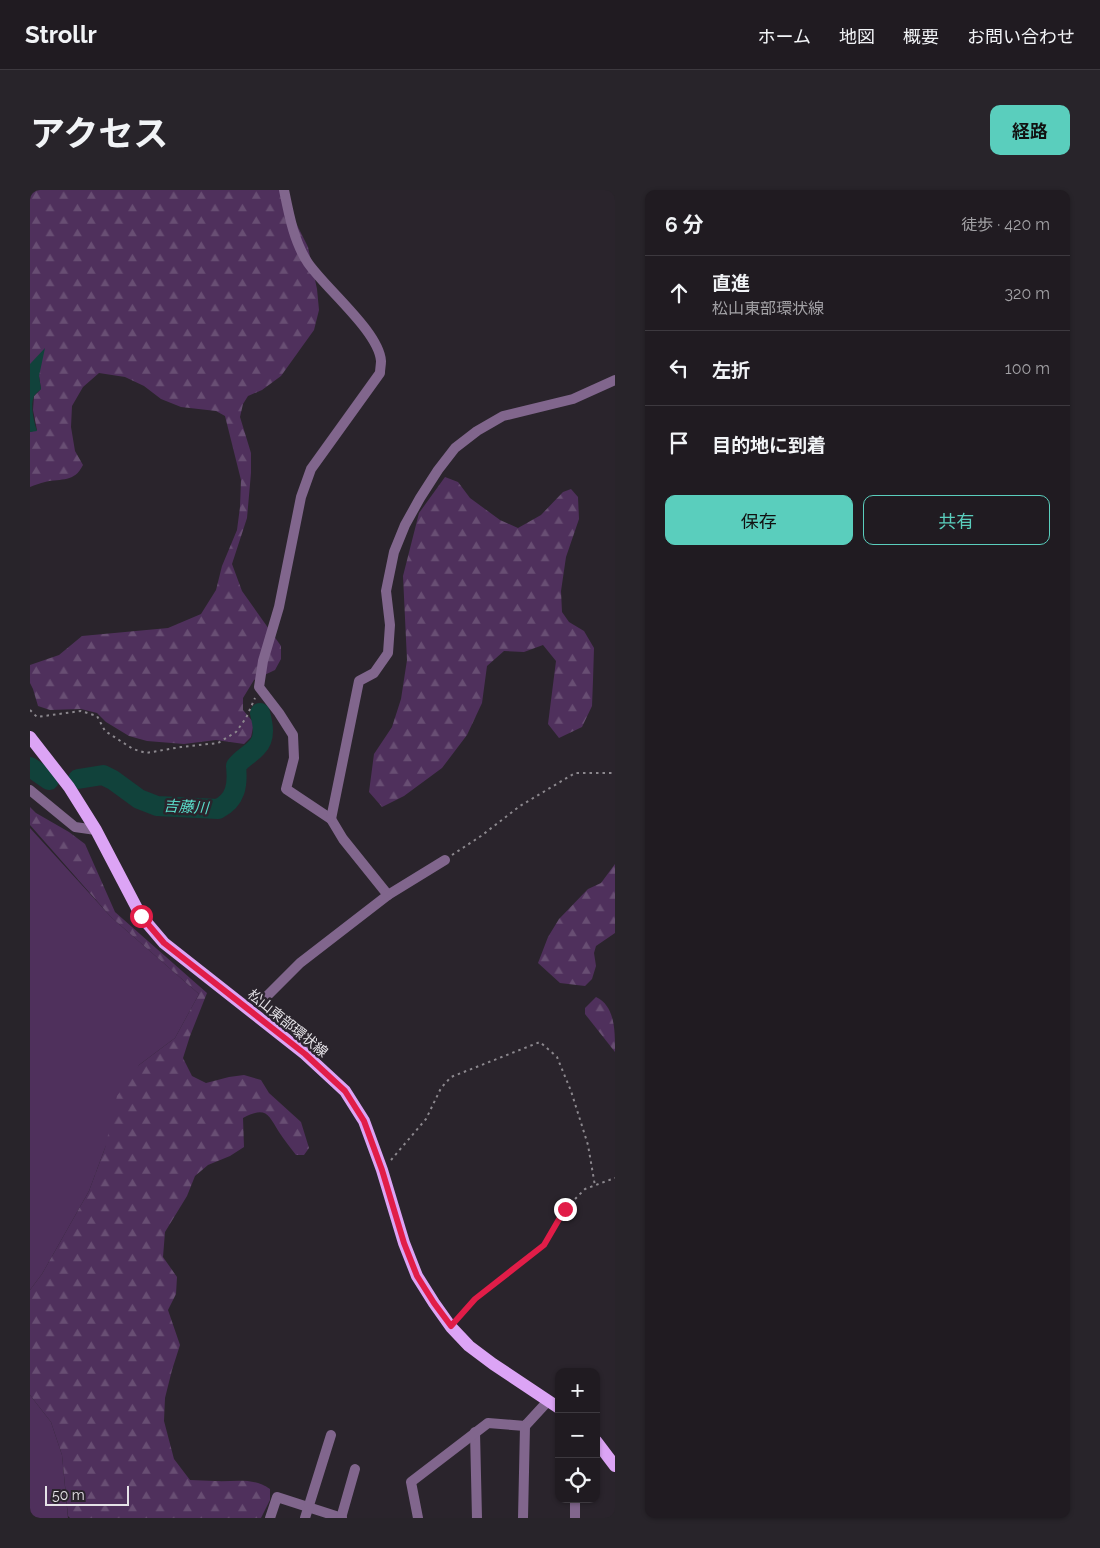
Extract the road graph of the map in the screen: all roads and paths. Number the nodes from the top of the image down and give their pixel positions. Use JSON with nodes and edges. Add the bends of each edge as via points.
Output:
{"nodes":[{"id":1,"x":284,"y":190,"type":"edge"},
{"id":2,"x":615,"y":380,"type":"edge"},
{"id":3,"x":260,"y":687,"type":"junction"},
{"id":4,"x":30,"y":710,"type":"edge"},
{"id":5,"x":30,"y":737,"type":"edge"},
{"id":6,"x":615,"y":773,"type":"edge"},
{"id":7,"x":30,"y":790,"type":"edge"},
{"id":8,"x":331,"y":819,"type":"junction"},
{"id":9,"x":96,"y":830,"type":"junction"},
{"id":10,"x":444,"y":860,"type":"joint"},
{"id":11,"x":388,"y":895,"type":"junction"},
{"id":12,"x":305,"y":1054,"type":"junction"},
{"id":13,"x":382,"y":1170,"type":"junction"},
{"id":14,"x":615,"y":1178,"type":"edge"},
{"id":15,"x":596,"y":1186,"type":"junction"},
{"id":16,"x":451,"y":1326,"type":"junction"},
{"id":17,"x":554,"y":1404,"type":"edge"},
{"id":18,"x":525,"y":1426,"type":"junction"},
{"id":19,"x":476,"y":1432,"type":"junction"},
{"id":20,"x":331,"y":1435,"type":"dead end"},
{"id":21,"x":600,"y":1445,"type":"edge"},
{"id":22,"x":615,"y":1466,"type":"edge"},
{"id":23,"x":355,"y":1469,"type":"dead end"},
{"id":24,"x":576,"y":1503,"type":"edge"},
{"id":25,"x":308,"y":1507,"type":"junction"},
{"id":26,"x":270,"y":1518,"type":"edge"},
{"id":27,"x":305,"y":1518,"type":"edge"},
{"id":28,"x":341,"y":1518,"type":"edge"},
{"id":29,"x":418,"y":1518,"type":"edge"},
{"id":30,"x":477,"y":1518,"type":"edge"},
{"id":31,"x":524,"y":1518,"type":"edge"},
{"id":32,"x":575,"y":1518,"type":"edge"}],
"edges":[{"from":1,"to":3,"type":"street","via":[[296,237],[307,262],[366,329],[381,361],[380,373],[311,469],[301,497],[279,606],[263,661]]},
{"from":2,"to":8,"type":"street","via":[[573,400],[503,416],[455,448],[438,470],[405,524],[394,552],[386,591],[390,625],[388,653],[374,674],[359,681]]},
{"from":3,"to":4,"type":"path","via":[[236,732],[218,743],[146,753],[133,749],[105,731],[98,716],[81,712],[37,717]]},
{"from":3,"to":8,"type":"street","via":[[292,735],[294,758],[286,789]]},
{"from":5,"to":9,"type":"main road","name":"松山東部環状線","via":[[69,787]]},
{"from":6,"to":10,"type":"path","via":[[575,773],[520,806]]},
{"from":7,"to":9,"type":"street","via":[[75,827]]},
{"from":8,"to":11,"type":"street"},
{"from":9,"to":12,"type":"main road","name":"松山東部環状線","via":[[141,916],[164,943]]},
{"from":10,"to":11,"type":"street"},
{"from":11,"to":12,"type":"street","via":[[300,963],[262,1001],[304,1036]]},
{"from":12,"to":13,"type":"main road","name":"松山東部環状線","via":[[345,1091],[364,1121]]},
{"from":13,"to":15,"type":"path","via":[[426,1119],[441,1088],[451,1077],[540,1042],[557,1057],[571,1091],[588,1145]]},
{"from":13,"to":16,"type":"main road","name":"松山東部環状線","via":[[417,1276]]},
{"from":14,"to":15,"type":"path"},
{"from":15,"to":16,"type":"path","via":[[585,1189],[565,1209],[544,1245],[475,1299]]},
{"from":16,"to":17,"type":"main road","name":"松山東部環状線","via":[[469,1346]]},
{"from":17,"to":18,"type":"street"},
{"from":18,"to":19,"type":"street","via":[[488,1423]]},
{"from":18,"to":31,"type":"street"},
{"from":19,"to":29,"type":"street","via":[[411,1482]]},
{"from":19,"to":30,"type":"street"},
{"from":20,"to":25,"type":"street"},
{"from":21,"to":22,"type":"main road"},
{"from":23,"to":28,"type":"street"},
{"from":24,"to":32,"type":"street"},
{"from":25,"to":26,"type":"street","via":[[277,1497]]},
{"from":25,"to":27,"type":"street"},
{"from":25,"to":28,"type":"street"}]}
